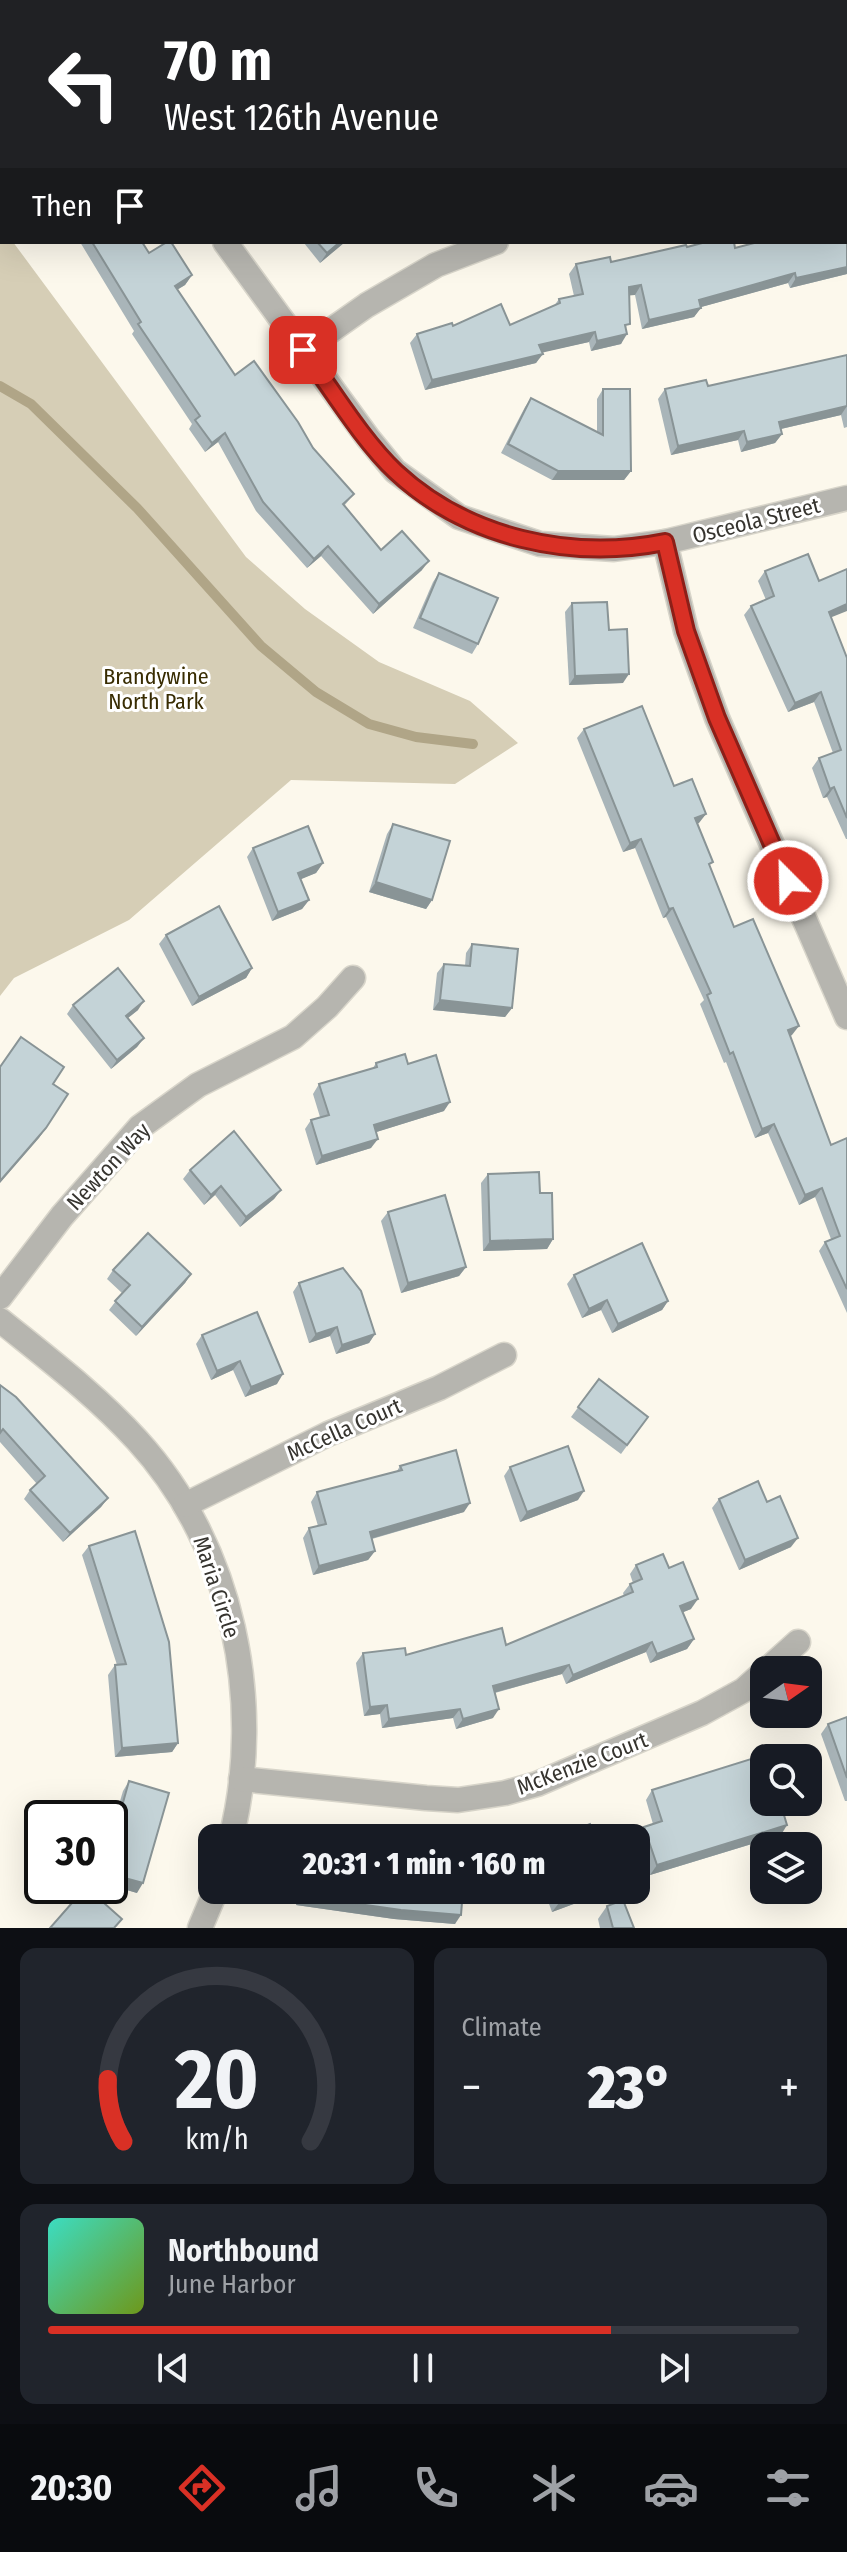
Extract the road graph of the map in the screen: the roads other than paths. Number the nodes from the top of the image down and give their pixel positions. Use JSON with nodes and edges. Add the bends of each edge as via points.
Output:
{"nodes":[{"id":1,"x":226,"y":244,"type":"edge"},
{"id":2,"x":491,"y":244,"type":"edge"},
{"id":3,"x":303,"y":350,"type":"junction"},
{"id":4,"x":847,"y":498,"type":"edge"},
{"id":5,"x":665,"y":542,"type":"junction"},
{"id":6,"x":353,"y":978,"type":"dead end"},
{"id":7,"x":847,"y":1017,"type":"edge"},
{"id":8,"x":0,"y":1297,"type":"edge"},
{"id":9,"x":0,"y":1320,"type":"edge"},
{"id":10,"x":504,"y":1355,"type":"dead end"},
{"id":11,"x":185,"y":1505,"type":"junction"},
{"id":12,"x":798,"y":1642,"type":"dead end"},
{"id":13,"x":782,"y":1656,"type":"edge"},
{"id":14,"x":750,"y":1685,"type":"edge"},
{"id":15,"x":241,"y":1779,"type":"junction"},
{"id":16,"x":233,"y":1824,"type":"edge"},
{"id":17,"x":210,"y":1904,"type":"edge"},
{"id":18,"x":200,"y":1928,"type":"edge"}],
"edges":[{"from":1,"to":3,"type":"street","name":"Osceola Street"},
{"from":2,"to":3,"type":"street","via":[[436,265]]},
{"from":3,"to":5,"type":"street","name":"Osceola Street","via":[[395,471],[459,517],[540,544],[614,549]]},
{"from":4,"to":5,"type":"street","name":"Osceola Street"},
{"from":5,"to":7,"type":"street","via":[[686,631],[717,718]]},
{"from":6,"to":8,"type":"street","name":"Newton Way","via":[[293,1037],[198,1085],[140,1127]]},
{"from":9,"to":11,"type":"street","name":"Maria Circle","via":[[83,1387],[138,1441]]},
{"from":10,"to":11,"type":"street","name":"McCella Court"},
{"from":11,"to":15,"type":"street","name":"Maria Circle","via":[[206,1545],[235,1636],[244,1713]]},
{"from":12,"to":13,"type":"street","name":"McKenzie Court"},
{"from":14,"to":15,"type":"street","name":"McKenzie Court","via":[[689,1719],[505,1793],[458,1800]]},
{"from":15,"to":16,"type":"street","name":"Maria Circle"},
{"from":17,"to":18,"type":"street"}]}
